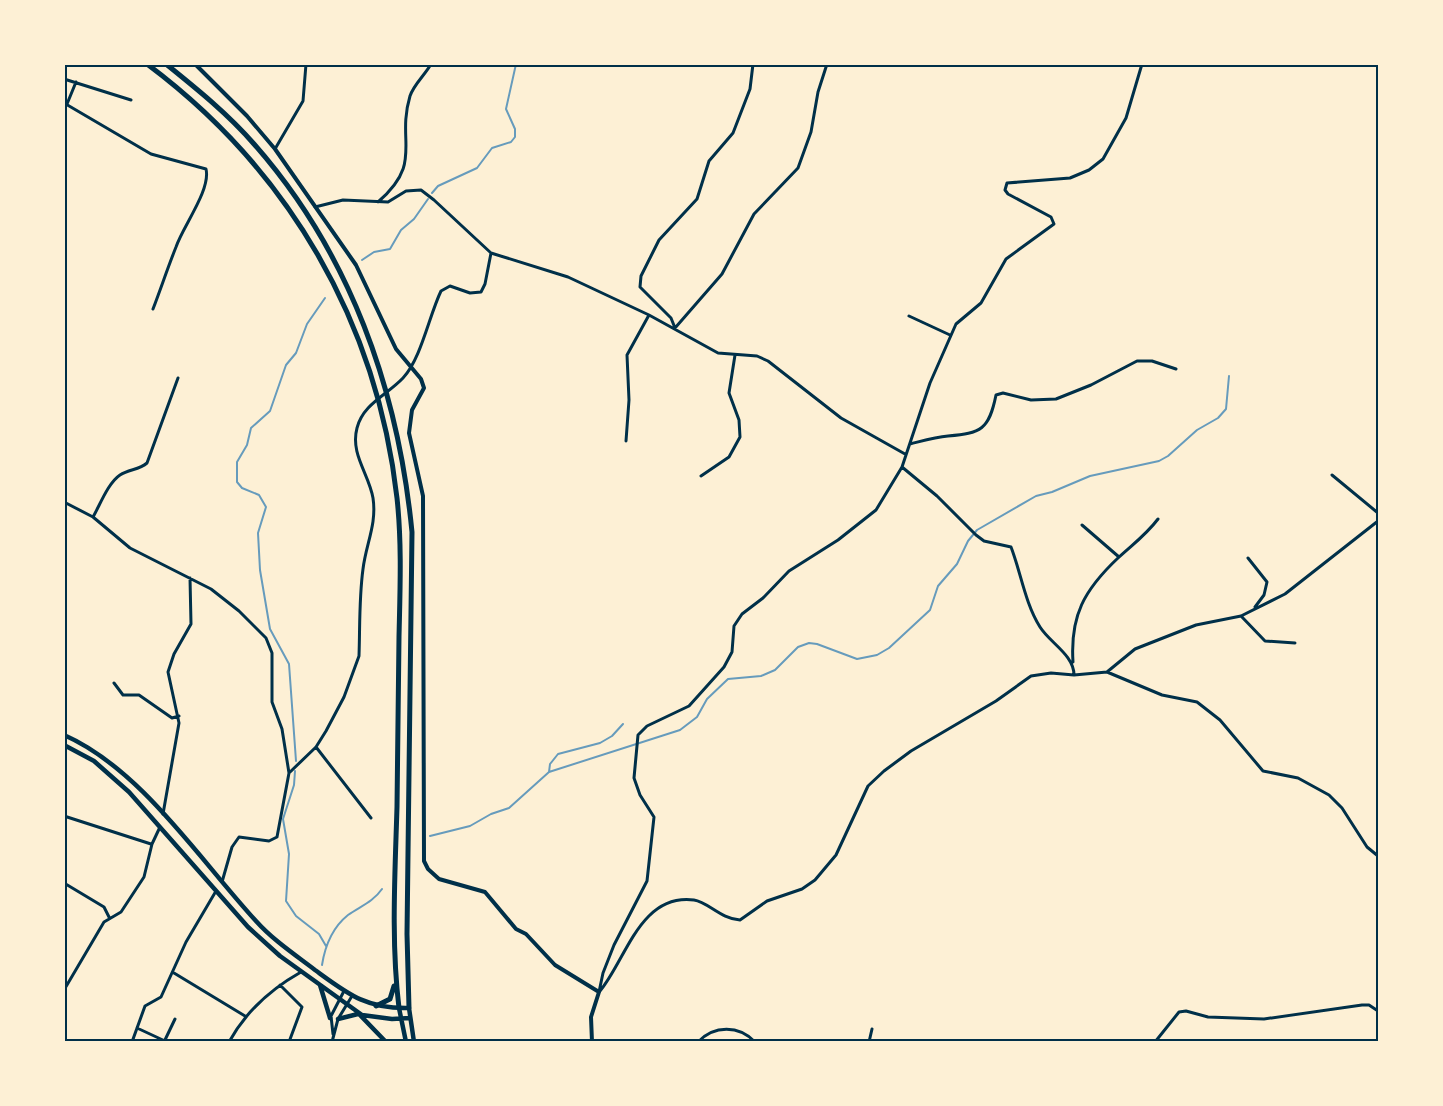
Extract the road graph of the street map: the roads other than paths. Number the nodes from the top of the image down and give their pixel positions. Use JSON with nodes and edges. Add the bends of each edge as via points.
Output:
{"nodes":[{"id":1,"x":147,"y":64,"type":"edge"},
{"id":2,"x":166,"y":64,"type":"edge"},
{"id":3,"x":195,"y":64,"type":"edge"},
{"id":4,"x":306,"y":64,"type":"edge"},
{"id":5,"x":431,"y":64,"type":"edge"},
{"id":6,"x":753,"y":64,"type":"edge"},
{"id":7,"x":826,"y":64,"type":"edge"},
{"id":8,"x":1142,"y":64,"type":"edge"},
{"id":9,"x":64,"y":79,"type":"edge"},
{"id":10,"x":76,"y":82,"type":"junction"},
{"id":11,"x":131,"y":100,"type":"dead end"},
{"id":12,"x":66,"y":104,"type":"edge"},
{"id":13,"x":275,"y":149,"type":"junction"},
{"id":14,"x":377,"y":202,"type":"junction"},
{"id":15,"x":315,"y":207,"type":"junction"},
{"id":16,"x":491,"y":253,"type":"junction"},
{"id":17,"x":153,"y":309,"type":"dead end"},
{"id":18,"x":649,"y":315,"type":"junction"},
{"id":19,"x":909,"y":316,"type":"dead end"},
{"id":20,"x":675,"y":328,"type":"junction"},
{"id":21,"x":950,"y":335,"type":"junction"},
{"id":22,"x":735,"y":355,"type":"junction"},
{"id":23,"x":411,"y":367,"type":"junction"},
{"id":24,"x":1176,"y":369,"type":"dead end"},
{"id":25,"x":178,"y":378,"type":"dead end"},
{"id":26,"x":626,"y":441,"type":"dead end"},
{"id":27,"x":910,"y":444,"type":"junction"},
{"id":28,"x":905,"y":454,"type":"junction"},
{"id":29,"x":902,"y":467,"type":"junction"},
{"id":30,"x":1332,"y":475,"type":"dead end"},
{"id":31,"x":700,"y":476,"type":"dead end"},
{"id":32,"x":64,"y":502,"type":"edge"},
{"id":33,"x":1378,"y":513,"type":"edge"},
{"id":34,"x":93,"y":517,"type":"junction"},
{"id":35,"x":1158,"y":519,"type":"dead end"},
{"id":36,"x":1378,"y":521,"type":"edge"},
{"id":37,"x":1082,"y":525,"type":"dead end"},
{"id":38,"x":1119,"y":557,"type":"junction"},
{"id":39,"x":1248,"y":558,"type":"dead end"},
{"id":40,"x":190,"y":578,"type":"junction"},
{"id":41,"x":1254,"y":608,"type":"junction"},
{"id":42,"x":1241,"y":616,"type":"junction"},
{"id":43,"x":1295,"y":643,"type":"dead end"},
{"id":44,"x":1073,"y":664,"type":"junction"},
{"id":45,"x":1107,"y":672,"type":"junction"},
{"id":46,"x":1074,"y":675,"type":"junction"},
{"id":47,"x":114,"y":683,"type":"dead end"},
{"id":48,"x":179,"y":716,"type":"junction"},
{"id":49,"x":64,"y":735,"type":"edge"},
{"id":50,"x":64,"y":745,"type":"edge"},
{"id":51,"x":316,"y":747,"type":"junction"},
{"id":52,"x":290,"y":773,"type":"junction"},
{"id":53,"x":163,"y":815,"type":"junction"},
{"id":54,"x":64,"y":816,"type":"edge"},
{"id":55,"x":371,"y":818,"type":"dead end"},
{"id":56,"x":160,"y":828,"type":"junction"},
{"id":57,"x":152,"y":844,"type":"junction"},
{"id":58,"x":1378,"y":856,"type":"edge"},
{"id":59,"x":222,"y":882,"type":"junction"},
{"id":60,"x":64,"y":883,"type":"edge"},
{"id":61,"x":216,"y":891,"type":"junction"},
{"id":62,"x":109,"y":916,"type":"junction"},
{"id":63,"x":302,"y":972,"type":"junction"},
{"id":64,"x":174,"y":973,"type":"junction"},
{"id":65,"x":396,"y":976,"type":"junction"},
{"id":66,"x":280,"y":985,"type":"junction"},
{"id":67,"x":320,"y":986,"type":"junction"},
{"id":68,"x":64,"y":990,"type":"edge"},
{"id":69,"x":344,"y":992,"type":"junction"},
{"id":70,"x":599,"y":992,"type":"junction"},
{"id":71,"x":351,"y":996,"type":"junction"},
{"id":72,"x":339,"y":999,"type":"junction"},
{"id":73,"x":346,"y":1004,"type":"junction"},
{"id":74,"x":376,"y":1006,"type":"junction"},
{"id":75,"x":399,"y":1008,"type":"junction"},
{"id":76,"x":409,"y":1008,"type":"junction"},
{"id":77,"x":1378,"y":1011,"type":"edge"},
{"id":78,"x":357,"y":1013,"type":"junction"},
{"id":79,"x":245,"y":1016,"type":"junction"},
{"id":80,"x":330,"y":1018,"type":"junction"},
{"id":81,"x":410,"y":1018,"type":"junction"},
{"id":82,"x":175,"y":1019,"type":"dead end"},
{"id":83,"x":338,"y":1019,"type":"junction"},
{"id":84,"x":400,"y":1019,"type":"junction"},
{"id":85,"x":137,"y":1028,"type":"junction"},
{"id":86,"x":872,"y":1029,"type":"dead end"},
{"id":87,"x":333,"y":1034,"type":"junction"},
{"id":88,"x":132,"y":1041,"type":"edge"},
{"id":89,"x":165,"y":1041,"type":"edge"},
{"id":90,"x":228,"y":1041,"type":"edge"},
{"id":91,"x":289,"y":1041,"type":"edge"},
{"id":92,"x":332,"y":1041,"type":"edge"},
{"id":93,"x":386,"y":1041,"type":"edge"},
{"id":94,"x":406,"y":1041,"type":"edge"},
{"id":95,"x":414,"y":1041,"type":"edge"},
{"id":96,"x":592,"y":1041,"type":"edge"},
{"id":97,"x":698,"y":1041,"type":"edge"},
{"id":98,"x":755,"y":1041,"type":"edge"},
{"id":99,"x":869,"y":1041,"type":"edge"},
{"id":100,"x":1155,"y":1041,"type":"edge"}],
"edges":[{"from":1,"to":65,"type":"main road","via":[[229,135],[285,202],[325,264],[372,382],[393,478],[400,544]]},
{"from":2,"to":76,"type":"main road","via":[[252,142],[313,222],[370,335],[393,415],[412,532]]},
{"from":3,"to":13,"type":"street"},
{"from":4,"to":13,"type":"street","via":[[303,101]]},
{"from":5,"to":14,"type":"street","via":[[410,97],[404,172],[395,187]]},
{"from":6,"to":20,"type":"street","via":[[748,97],[733,133],[709,161],[697,199],[664,232],[641,276],[640,287],[671,318]]},
{"from":7,"to":20,"type":"street","via":[[812,132],[798,168],[754,214],[722,274]]},
{"from":8,"to":21,"type":"street","via":[[1126,118],[1103,159],[1089,171],[1070,178],[1007,183],[1008,194],[1051,217],[1054,224],[1006,259],[981,303],[956,324]]},
{"from":9,"to":10,"type":"street"},
{"from":10,"to":11,"type":"street"},
{"from":10,"to":12,"type":"street"},
{"from":12,"to":17,"type":"street","via":[[151,154],[206,169],[202,194],[176,245]]},
{"from":13,"to":15,"type":"street"},
{"from":14,"to":15,"type":"street","via":[[343,200]]},
{"from":14,"to":16,"type":"street","via":[[388,202],[413,189],[421,190]]},
{"from":15,"to":23,"type":"street","via":[[356,265],[396,349]]},
{"from":16,"to":18,"type":"street","via":[[568,277]]},
{"from":16,"to":23,"type":"street","via":[[481,292],[470,293],[450,286],[441,291]]},
{"from":18,"to":20,"type":"street"},
{"from":18,"to":26,"type":"street","via":[[627,355]]},
{"from":19,"to":21,"type":"street"},
{"from":20,"to":22,"type":"street","via":[[718,353]]},
{"from":21,"to":27,"type":"street"},
{"from":22,"to":28,"type":"street","via":[[768,361],[841,417]]},
{"from":22,"to":31,"type":"street","via":[[729,393],[741,427],[740,437],[729,457]]},
{"from":23,"to":51,"type":"street","via":[[360,419],[355,443],[375,512],[362,572],[359,656],[344,697]]},
{"from":23,"to":70,"type":"street","via":[[422,379],[424,388],[412,410],[409,433],[423,496],[424,861],[439,879],[485,892],[516,929],[526,934],[555,965]]},
{"from":24,"to":27,"type":"street","via":[[1152,361],[1137,361],[1056,399],[1031,400],[1003,393],[996,395],[992,416],[981,430]]},
{"from":25,"to":34,"type":"street","via":[[147,463],[120,475]]},
{"from":27,"to":28,"type":"street"},
{"from":28,"to":29,"type":"street"},
{"from":29,"to":44,"type":"street","via":[[984,541],[1011,547],[1032,612]]},
{"from":29,"to":70,"type":"street","via":[[876,510],[789,571],[742,614],[734,626],[729,660],[695,700],[642,729],[637,740],[634,778],[654,817],[647,881],[614,945]]},
{"from":30,"to":33,"type":"street"},
{"from":32,"to":34,"type":"street"},
{"from":34,"to":40,"type":"street","via":[[121,543]]},
{"from":35,"to":38,"type":"street","via":[[1148,533]]},
{"from":36,"to":41,"type":"street","via":[[1285,594]]},
{"from":37,"to":38,"type":"street"},
{"from":38,"to":44,"type":"street","via":[[1078,609],[1072,634]]},
{"from":39,"to":41,"type":"street","via":[[1267,582]]},
{"from":40,"to":48,"type":"street","via":[[191,624],[168,672]]},
{"from":40,"to":52,"type":"street","via":[[239,611],[270,645],[272,702],[282,729]]},
{"from":41,"to":42,"type":"street"},
{"from":42,"to":43,"type":"street","via":[[1265,641]]},
{"from":42,"to":45,"type":"street","via":[[1196,625],[1135,649]]},
{"from":44,"to":46,"type":"street"},
{"from":45,"to":46,"type":"street"},
{"from":45,"to":58,"type":"street","via":[[1162,696],[1197,702],[1220,720],[1263,771],[1298,778],[1329,795],[1342,808],[1366,847]]},
{"from":46,"to":70,"type":"street","via":[[1031,676],[884,771],[868,786],[836,855],[802,890],[767,901],[740,920],[694,900],[663,905],[634,933]]},
{"from":47,"to":48,"type":"street","via":[[123,694],[139,695],[171,718]]},
{"from":48,"to":53,"type":"street"},
{"from":49,"to":53,"type":"main road","via":[[111,762]]},
{"from":50,"to":56,"type":"main road","via":[[104,768]]},
{"from":51,"to":52,"type":"street"},
{"from":51,"to":55,"type":"street"},
{"from":52,"to":59,"type":"street","via":[[277,837],[269,841],[239,837]]},
{"from":53,"to":59,"type":"main road"},
{"from":54,"to":57,"type":"street"},
{"from":56,"to":57,"type":"street"},
{"from":56,"to":61,"type":"main road"},
{"from":57,"to":62,"type":"street","via":[[144,877],[121,912]]},
{"from":59,"to":69,"type":"main road","via":[[276,941]]},
{"from":60,"to":62,"type":"street","via":[[104,907]]},
{"from":61,"to":63,"type":"main road","via":[[264,943]]},
{"from":61,"to":64,"type":"street","via":[[186,942]]},
{"from":62,"to":68,"type":"street"},
{"from":63,"to":66,"type":"street"},
{"from":63,"to":67,"type":"main road"},
{"from":64,"to":79,"type":"street"},
{"from":64,"to":85,"type":"street","via":[[161,998],[146,1005]]},
{"from":65,"to":74,"type":"main road","via":[[392,996]]},
{"from":65,"to":75,"type":"main road"},
{"from":66,"to":79,"type":"street"},
{"from":66,"to":91,"type":"street","via":[[302,1007]]},
{"from":67,"to":72,"type":"main road"},
{"from":67,"to":80,"type":"main road"},
{"from":69,"to":71,"type":"main road"},
{"from":69,"to":72,"type":"street"},
{"from":70,"to":96,"type":"street","via":[[590,1020]]},
{"from":71,"to":73,"type":"street"},
{"from":71,"to":74,"type":"main road"},
{"from":72,"to":73,"type":"main road"},
{"from":72,"to":80,"type":"street"},
{"from":73,"to":78,"type":"main road"},
{"from":73,"to":83,"type":"street"},
{"from":74,"to":75,"type":"main road"},
{"from":75,"to":76,"type":"main road"},
{"from":75,"to":84,"type":"main road"},
{"from":76,"to":81,"type":"main road"},
{"from":77,"to":100,"type":"street","via":[[1362,1005],[1251,1019],[1208,1017],[1186,1011],[1179,1012]]},
{"from":78,"to":83,"type":"main road"},
{"from":78,"to":84,"type":"main road"},
{"from":78,"to":93,"type":"main road"},
{"from":79,"to":90,"type":"street"},
{"from":80,"to":87,"type":"street"},
{"from":81,"to":84,"type":"main road"},
{"from":81,"to":95,"type":"main road"},
{"from":82,"to":89,"type":"street"},
{"from":83,"to":87,"type":"street"},
{"from":84,"to":94,"type":"main road"},
{"from":85,"to":88,"type":"street"},
{"from":85,"to":89,"type":"street"},
{"from":86,"to":99,"type":"street"},
{"from":87,"to":92,"type":"street"},
{"from":97,"to":98,"type":"street","via":[[709,1033],[726,1029],[739,1031]]}]}
